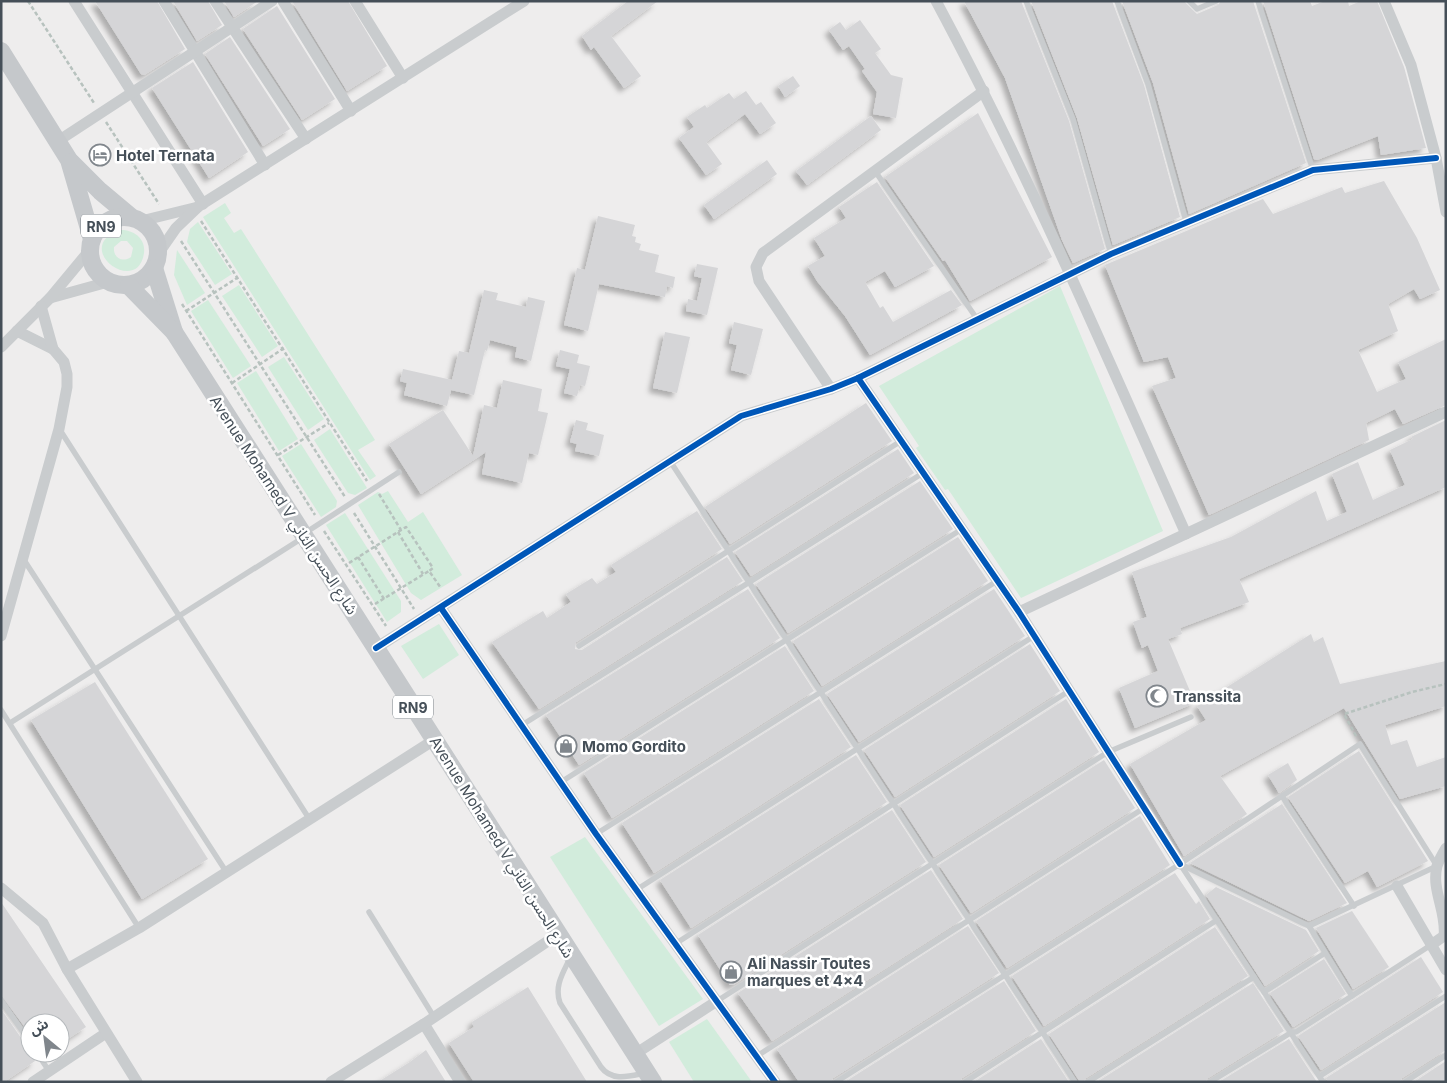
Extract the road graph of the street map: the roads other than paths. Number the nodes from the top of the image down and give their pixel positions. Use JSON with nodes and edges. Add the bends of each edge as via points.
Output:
{"nodes":[{"id":1,"x":74,"y":1,"type":"edge"},
{"id":2,"x":164,"y":1,"type":"edge"},
{"id":3,"x":215,"y":1,"type":"edge"},
{"id":4,"x":272,"y":1,"type":"edge"},
{"id":5,"x":283,"y":1,"type":"edge"},
{"id":6,"x":355,"y":1,"type":"edge"},
{"id":7,"x":524,"y":1,"type":"edge"},
{"id":8,"x":936,"y":1,"type":"edge"},
{"id":9,"x":1026,"y":1,"type":"edge"},
{"id":10,"x":1117,"y":1,"type":"edge"},
{"id":11,"x":1189,"y":1,"type":"edge"},
{"id":12,"x":1216,"y":1,"type":"edge"},
{"id":13,"x":1258,"y":1,"type":"edge"},
{"id":14,"x":1384,"y":1,"type":"edge"},
{"id":15,"x":232,"y":27,"type":"junction"},
{"id":16,"x":1,"y":51,"type":"edge"},
{"id":17,"x":195,"y":51,"type":"junction"},
{"id":18,"x":403,"y":78,"type":"junction"},
{"id":19,"x":984,"y":91,"type":"junction"},
{"id":20,"x":131,"y":92,"type":"junction"},
{"id":21,"x":351,"y":111,"type":"junction"},
{"id":22,"x":306,"y":139,"type":"junction"},
{"id":23,"x":58,"y":141,"type":"junction"},
{"id":24,"x":1436,"y":158,"type":"junction"},
{"id":25,"x":69,"y":160,"type":"junction"},
{"id":26,"x":265,"y":164,"type":"junction"},
{"id":27,"x":1313,"y":170,"type":"junction"},
{"id":28,"x":875,"y":171,"type":"junction"},
{"id":29,"x":200,"y":209,"type":"junction"},
{"id":30,"x":1446,"y":212,"type":"edge"},
{"id":31,"x":136,"y":219,"type":"junction"},
{"id":32,"x":1186,"y":221,"type":"junction"},
{"id":33,"x":91,"y":245,"type":"junction"},
{"id":34,"x":1111,"y":254,"type":"junction"},
{"id":35,"x":156,"y":261,"type":"junction"},
{"id":36,"x":1070,"y":274,"type":"junction"},
{"id":37,"x":108,"y":282,"type":"junction"},
{"id":38,"x":129,"y":286,"type":"junction"},
{"id":39,"x":50,"y":298,"type":"junction"},
{"id":40,"x":41,"y":306,"type":"junction"},
{"id":41,"x":977,"y":319,"type":"junction"},
{"id":42,"x":17,"y":331,"type":"junction"},
{"id":43,"x":174,"y":332,"type":"junction"},
{"id":44,"x":1,"y":347,"type":"edge"},
{"id":45,"x":53,"y":349,"type":"junction"},
{"id":46,"x":858,"y":378,"type":"junction"},
{"id":47,"x":831,"y":389,"type":"junction"},
{"id":48,"x":1446,"y":412,"type":"edge"},
{"id":49,"x":59,"y":429,"type":"junction"},
{"id":50,"x":901,"y":441,"type":"junction"},
{"id":51,"x":670,"y":462,"type":"junction"},
{"id":52,"x":399,"y":472,"type":"dead end"},
{"id":53,"x":924,"y":473,"type":"junction"},
{"id":54,"x":962,"y":529,"type":"junction"},
{"id":55,"x":1186,"y":534,"type":"junction"},
{"id":56,"x":304,"y":535,"type":"junction"},
{"id":57,"x":728,"y":551,"type":"junction"},
{"id":58,"x":23,"y":559,"type":"junction"},
{"id":59,"x":998,"y":581,"type":"junction"},
{"id":60,"x":749,"y":582,"type":"junction"},
{"id":61,"x":441,"y":608,"type":"junction"},
{"id":62,"x":1019,"y":612,"type":"junction"},
{"id":63,"x":179,"y":616,"type":"junction"},
{"id":64,"x":1,"y":636,"type":"edge"},
{"id":65,"x":1034,"y":636,"type":"junction"},
{"id":66,"x":787,"y":640,"type":"junction"},
{"id":67,"x":579,"y":646,"type":"dead end"},
{"id":68,"x":376,"y":648,"type":"junction"},
{"id":69,"x":94,"y":670,"type":"junction"},
{"id":70,"x":1069,"y":691,"type":"junction"},
{"id":71,"x":821,"y":693,"type":"junction"},
{"id":72,"x":1,"y":710,"type":"edge"},
{"id":73,"x":1191,"y":717,"type":"dead end"},
{"id":74,"x":10,"y":723,"type":"junction"},
{"id":75,"x":522,"y":725,"type":"junction"},
{"id":76,"x":434,"y":740,"type":"junction"},
{"id":77,"x":858,"y":748,"type":"junction"},
{"id":78,"x":1108,"y":752,"type":"junction"},
{"id":79,"x":561,"y":782,"type":"junction"},
{"id":80,"x":1282,"y":796,"type":"junction"},
{"id":81,"x":894,"y":804,"type":"junction"},
{"id":82,"x":1144,"y":808,"type":"junction"},
{"id":83,"x":310,"y":820,"type":"junction"},
{"id":84,"x":596,"y":834,"type":"junction"},
{"id":85,"x":1446,"y":848,"type":"edge"},
{"id":86,"x":933,"y":864,"type":"junction"},
{"id":87,"x":1180,"y":864,"type":"junction"},
{"id":88,"x":1437,"y":866,"type":"junction"},
{"id":89,"x":227,"y":873,"type":"junction"},
{"id":90,"x":1397,"y":886,"type":"junction"},
{"id":91,"x":1,"y":888,"type":"edge"},
{"id":92,"x":636,"y":890,"type":"junction"},
{"id":93,"x":1354,"y":906,"type":"junction"},
{"id":94,"x":369,"y":912,"type":"dead end"},
{"id":95,"x":970,"y":920,"type":"junction"},
{"id":96,"x":1216,"y":920,"type":"junction"},
{"id":97,"x":1309,"y":926,"type":"junction"},
{"id":98,"x":138,"y":928,"type":"junction"},
{"id":99,"x":557,"y":935,"type":"junction"},
{"id":100,"x":675,"y":944,"type":"junction"},
{"id":101,"x":1431,"y":945,"type":"junction"},
{"id":102,"x":1325,"y":953,"type":"junction"},
{"id":103,"x":571,"y":956,"type":"junction"},
{"id":104,"x":67,"y":969,"type":"junction"},
{"id":105,"x":1446,"y":970,"type":"edge"},
{"id":106,"x":1006,"y":975,"type":"junction"},
{"id":107,"x":1254,"y":977,"type":"junction"},
{"id":108,"x":1264,"y":992,"type":"junction"},
{"id":109,"x":1352,"y":996,"type":"junction"},
{"id":110,"x":1446,"y":996,"type":"edge"},
{"id":111,"x":1,"y":1000,"type":"edge"},
{"id":112,"x":717,"y":1001,"type":"junction"},
{"id":113,"x":434,"y":1017,"type":"junction"},
{"id":114,"x":424,"y":1024,"type":"junction"},
{"id":115,"x":20,"y":1028,"type":"edge"},
{"id":116,"x":1043,"y":1032,"type":"junction"},
{"id":117,"x":1292,"y":1032,"type":"junction"},
{"id":118,"x":106,"y":1033,"type":"junction"},
{"id":119,"x":635,"y":1054,"type":"junction"},
{"id":120,"x":1446,"y":1055,"type":"edge"},
{"id":121,"x":757,"y":1056,"type":"junction"},
{"id":122,"x":44,"y":1063,"type":"edge"},
{"id":123,"x":49,"y":1071,"type":"junction"},
{"id":124,"x":650,"y":1077,"type":"edge"},
{"id":125,"x":1321,"y":1079,"type":"edge"},
{"id":126,"x":33,"y":1082,"type":"edge"},
{"id":127,"x":137,"y":1082,"type":"edge"},
{"id":128,"x":331,"y":1082,"type":"edge"},
{"id":129,"x":460,"y":1082,"type":"edge"},
{"id":130,"x":775,"y":1082,"type":"edge"},
{"id":131,"x":836,"y":1082,"type":"edge"},
{"id":132,"x":965,"y":1082,"type":"edge"},
{"id":133,"x":1075,"y":1082,"type":"edge"},
{"id":134,"x":1088,"y":1082,"type":"edge"},
{"id":135,"x":1210,"y":1082,"type":"edge"},
{"id":136,"x":1405,"y":1082,"type":"edge"}],
"edges":[{"from":1,"to":20,"type":"street"},
{"from":2,"to":17,"type":"street"},
{"from":3,"to":15,"type":"street"},
{"from":4,"to":15,"type":"street"},
{"from":5,"to":21,"type":"street"},
{"from":6,"to":18,"type":"street"},
{"from":7,"to":18,"type":"street"},
{"from":8,"to":19,"type":"street"},
{"from":9,"to":34,"type":"lane","via":[[1073,119]]},
{"from":10,"to":32,"type":"lane","via":[[1148,84]]},
{"from":11,"to":12,"type":"lane","via":[[1197,9]]},
{"from":13,"to":27,"type":"lane"},
{"from":14,"to":24,"type":"street","via":[[1411,65]]},
{"from":15,"to":17,"type":"street"},
{"from":15,"to":22,"type":"street"},
{"from":16,"to":23,"type":"main road","number":"RN9"},
{"from":17,"to":20,"type":"street"},
{"from":17,"to":26,"type":"street"},
{"from":18,"to":21,"type":"street"},
{"from":19,"to":28,"type":"street"},
{"from":19,"to":36,"type":"street"},
{"from":20,"to":23,"type":"street"},
{"from":20,"to":29,"type":"street"},
{"from":21,"to":22,"type":"street"},
{"from":22,"to":26,"type":"street"},
{"from":23,"to":25,"type":"main road","number":"RN9"},
{"from":24,"to":27,"type":"street"},
{"from":24,"to":30,"type":"street"},
{"from":25,"to":31,"type":"main road","number":"RN9","via":[[100,191]]},
{"from":25,"to":33,"type":"main road","number":"RN9"},
{"from":26,"to":29,"type":"street"},
{"from":27,"to":32,"type":"street"},
{"from":28,"to":41,"type":"lane"},
{"from":28,"to":47,"type":"street","via":[[763,253],[756,267],[759,281]]},
{"from":29,"to":31,"type":"street"},
{"from":29,"to":35,"type":"street","via":[[176,228]]},
{"from":31,"to":33,"type":"main road","number":"RN9","via":[[118,217],[107,221],[98,228]]},
{"from":31,"to":35,"type":"main road","number":"RN9","via":[[155,235]]},
{"from":32,"to":34,"type":"street"},
{"from":33,"to":37,"type":"main road","number":"RN9","via":[[94,269]]},
{"from":33,"to":39,"type":"street"},
{"from":34,"to":36,"type":"street"},
{"from":35,"to":38,"type":"main road","via":[[148,276]]},
{"from":35,"to":43,"type":"main road","name":"Avenue Mohamed V شارع الحسن الثاني","number":"RN9"},
{"from":36,"to":41,"type":"street"},
{"from":36,"to":55,"type":"street"},
{"from":37,"to":38,"type":"main road"},
{"from":37,"to":39,"type":"street"},
{"from":38,"to":43,"type":"main road","name":"Avenue Mohamed V شارع الحسن الثاني","number":"RN9"},
{"from":39,"to":40,"type":"street"},
{"from":40,"to":42,"type":"street"},
{"from":40,"to":45,"type":"street"},
{"from":41,"to":46,"type":"street"},
{"from":42,"to":44,"type":"street"},
{"from":42,"to":45,"type":"street"},
{"from":43,"to":56,"type":"main road","name":"Avenue Mohamed V شارع الحسن الثاني","number":"RN9"},
{"from":45,"to":49,"type":"street","via":[[64,362],[67,374]]},
{"from":46,"to":47,"type":"street"},
{"from":46,"to":50,"type":"street"},
{"from":47,"to":51,"type":"street","via":[[741,416]]},
{"from":48,"to":55,"type":"street"},
{"from":49,"to":58,"type":"street"},
{"from":49,"to":63,"type":"lane"},
{"from":50,"to":53,"type":"street"},
{"from":50,"to":57,"type":"lane"},
{"from":51,"to":57,"type":"lane"},
{"from":51,"to":61,"type":"street"},
{"from":52,"to":56,"type":"lane"},
{"from":53,"to":54,"type":"street"},
{"from":53,"to":60,"type":"lane"},
{"from":54,"to":59,"type":"street"},
{"from":54,"to":66,"type":"lane"},
{"from":55,"to":62,"type":"street"},
{"from":56,"to":63,"type":"lane"},
{"from":56,"to":68,"type":"main road","name":"Avenue Mohamed V شارع الحسن الثاني","number":"RN9"},
{"from":57,"to":60,"type":"lane"},
{"from":57,"to":67,"type":"lane"},
{"from":58,"to":64,"type":"street"},
{"from":58,"to":69,"type":"lane"},
{"from":59,"to":62,"type":"street"},
{"from":59,"to":71,"type":"lane"},
{"from":60,"to":66,"type":"lane"},
{"from":60,"to":75,"type":"lane"},
{"from":61,"to":68,"type":"street"},
{"from":61,"to":75,"type":"street"},
{"from":62,"to":65,"type":"street"},
{"from":63,"to":69,"type":"lane"},
{"from":63,"to":83,"type":"lane"},
{"from":65,"to":70,"type":"street"},
{"from":65,"to":77,"type":"lane"},
{"from":66,"to":71,"type":"lane"},
{"from":66,"to":79,"type":"lane"},
{"from":68,"to":76,"type":"main road","name":"Avenue Mohamed V شارع الحسن الثاني","number":"RN9"},
{"from":69,"to":74,"type":"lane"},
{"from":69,"to":89,"type":"lane"},
{"from":70,"to":78,"type":"street"},
{"from":70,"to":81,"type":"lane"},
{"from":71,"to":77,"type":"lane"},
{"from":71,"to":84,"type":"lane"},
{"from":72,"to":74,"type":"lane"},
{"from":73,"to":78,"type":"lane"},
{"from":74,"to":98,"type":"lane"},
{"from":75,"to":79,"type":"street"},
{"from":76,"to":83,"type":"street"},
{"from":76,"to":99,"type":"main road","name":"Avenue Mohamed V شارع الحسن الثاني","number":"RN9"},
{"from":77,"to":81,"type":"lane"},
{"from":77,"to":92,"type":"lane"},
{"from":78,"to":82,"type":"street"},
{"from":78,"to":86,"type":"lane"},
{"from":79,"to":84,"type":"street"},
{"from":80,"to":87,"type":"lane"},
{"from":80,"to":88,"type":"lane","via":[[1360,744]]},
{"from":80,"to":93,"type":"lane"},
{"from":81,"to":86,"type":"lane"},
{"from":81,"to":100,"type":"lane"},
{"from":82,"to":87,"type":"street"},
{"from":82,"to":95,"type":"lane"},
{"from":83,"to":89,"type":"street"},
{"from":84,"to":92,"type":"street"},
{"from":85,"to":88,"type":"street"},
{"from":86,"to":95,"type":"lane"},
{"from":86,"to":112,"type":"lane"},
{"from":87,"to":96,"type":"lane"},
{"from":87,"to":97,"type":"lane"},
{"from":87,"to":106,"type":"lane"},
{"from":88,"to":90,"type":"lane"},
{"from":88,"to":101,"type":"street","via":[[1436,882],[1445,925],[1444,936]]},
{"from":89,"to":98,"type":"street"},
{"from":90,"to":93,"type":"lane"},
{"from":90,"to":101,"type":"street"},
{"from":91,"to":104,"type":"street","via":[[43,923]]},
{"from":92,"to":100,"type":"street"},
{"from":93,"to":97,"type":"lane"},
{"from":94,"to":113,"type":"lane"},
{"from":95,"to":106,"type":"lane"},
{"from":95,"to":121,"type":"lane"},
{"from":96,"to":107,"type":"lane"},
{"from":96,"to":116,"type":"lane"},
{"from":97,"to":102,"type":"lane"},
{"from":98,"to":104,"type":"street"},
{"from":99,"to":103,"type":"main road","name":"Avenue Mohamed V شارع الحسن الثاني","number":"RN9"},
{"from":99,"to":113,"type":"street"},
{"from":100,"to":112,"type":"street"},
{"from":101,"to":105,"type":"street"},
{"from":101,"to":109,"type":"lane"},
{"from":102,"to":108,"type":"lane"},
{"from":102,"to":109,"type":"lane"},
{"from":103,"to":119,"type":"main road","name":"Avenue Mohamed V شارع الحسن الثاني","number":"RN9"},
{"from":103,"to":124,"type":"lane","via":[[557,988],[560,1003],[570,1019],[605,1072],[616,1077]]},
{"from":104,"to":118,"type":"street"},
{"from":106,"to":116,"type":"lane"},
{"from":106,"to":131,"type":"lane"},
{"from":107,"to":108,"type":"lane"},
{"from":107,"to":134,"type":"lane"},
{"from":108,"to":117,"type":"lane"},
{"from":109,"to":117,"type":"lane"},
{"from":110,"to":125,"type":"lane"},
{"from":111,"to":115,"type":"lane"},
{"from":112,"to":119,"type":"street"},
{"from":112,"to":121,"type":"street"},
{"from":113,"to":114,"type":"street"},
{"from":114,"to":128,"type":"street"},
{"from":114,"to":129,"type":"street"},
{"from":116,"to":132,"type":"lane"},
{"from":116,"to":133,"type":"lane"},
{"from":117,"to":125,"type":"lane"},
{"from":117,"to":135,"type":"lane"},
{"from":118,"to":123,"type":"street"},
{"from":118,"to":127,"type":"street"},
{"from":119,"to":124,"type":"main road","name":"Avenue Mohamed V شارع الحسن الثاني","number":"RN9"},
{"from":120,"to":136,"type":"lane"},
{"from":121,"to":130,"type":"street"},
{"from":122,"to":123,"type":"lane"},
{"from":123,"to":126,"type":"street"}]}
